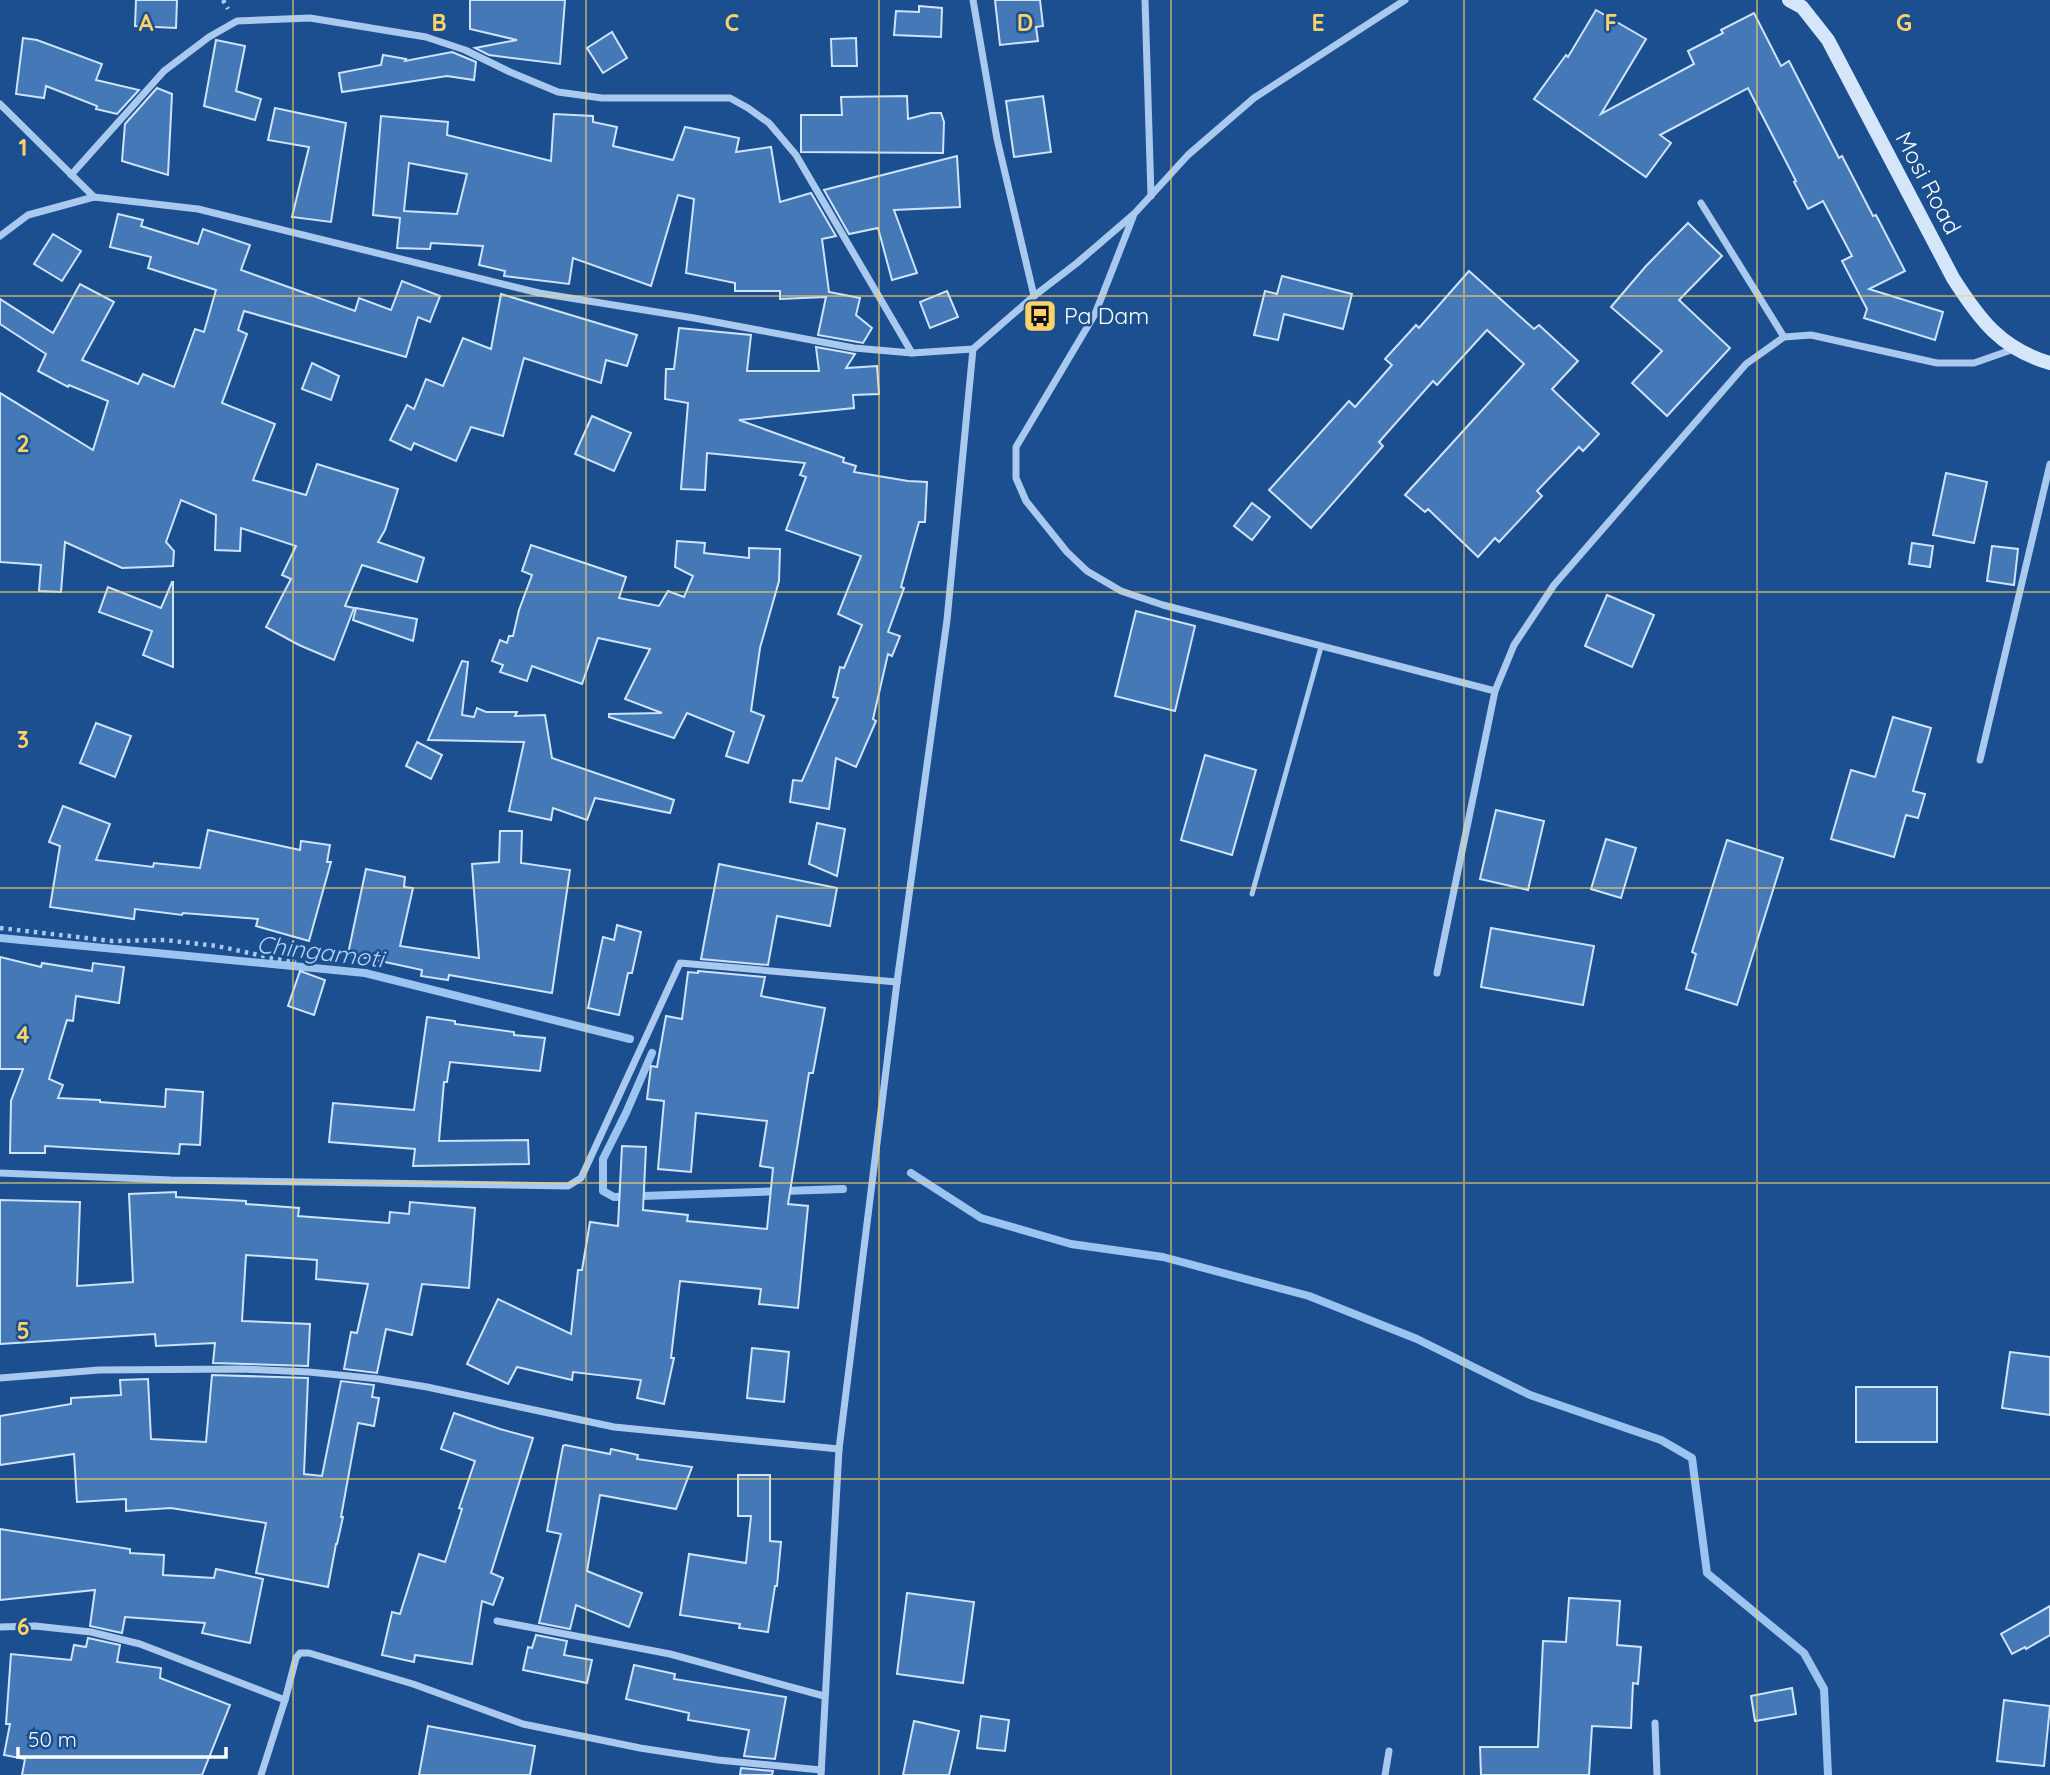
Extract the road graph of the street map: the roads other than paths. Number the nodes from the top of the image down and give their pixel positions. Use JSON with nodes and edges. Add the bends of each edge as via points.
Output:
{"nodes":[{"id":1,"x":973,"y":0,"type":"edge"},
{"id":2,"x":1145,"y":0,"type":"edge"},
{"id":3,"x":1405,"y":0,"type":"edge"},
{"id":4,"x":1789,"y":0,"type":"edge"},
{"id":5,"x":0,"y":104,"type":"edge"},
{"id":6,"x":71,"y":175,"type":"junction"},
{"id":7,"x":1151,"y":196,"type":"junction"},
{"id":8,"x":94,"y":197,"type":"junction"},
{"id":9,"x":1701,"y":203,"type":"dead end"},
{"id":10,"x":1134,"y":214,"type":"junction"},
{"id":11,"x":0,"y":236,"type":"edge"},
{"id":12,"x":1034,"y":296,"type":"junction"},
{"id":13,"x":1784,"y":337,"type":"junction"},
{"id":14,"x":972,"y":349,"type":"junction"},
{"id":15,"x":2014,"y":349,"type":"junction"},
{"id":16,"x":912,"y":353,"type":"junction"},
{"id":17,"x":2050,"y":363,"type":"edge"},
{"id":18,"x":2050,"y":464,"type":"edge"},
{"id":19,"x":1321,"y":646,"type":"junction"},
{"id":20,"x":1495,"y":691,"type":"junction"},
{"id":21,"x":1980,"y":760,"type":"dead end"},
{"id":22,"x":1252,"y":894,"type":"dead end"},
{"id":23,"x":1437,"y":973,"type":"dead end"},
{"id":24,"x":897,"y":982,"type":"junction"},
{"id":25,"x":0,"y":1173,"type":"edge"},
{"id":26,"x":0,"y":1378,"type":"edge"},
{"id":27,"x":839,"y":1449,"type":"junction"},
{"id":28,"x":498,"y":1620,"type":"dead end"},
{"id":29,"x":0,"y":1627,"type":"edge"},
{"id":30,"x":824,"y":1696,"type":"junction"},
{"id":31,"x":285,"y":1700,"type":"junction"},
{"id":32,"x":1655,"y":1723,"type":"dead end"},
{"id":33,"x":1389,"y":1751,"type":"dead end"},
{"id":34,"x":821,"y":1773,"type":"edge"},
{"id":35,"x":261,"y":1775,"type":"edge"},
{"id":36,"x":1385,"y":1775,"type":"edge"},
{"id":37,"x":1657,"y":1775,"type":"edge"}],
"edges":[{"from":1,"to":12,"type":"street","via":[[997,139]]},
{"from":2,"to":7,"type":"street"},
{"from":3,"to":7,"type":"street","via":[[1254,97],[1188,155]]},
{"from":4,"to":15,"type":"street","name":"Mosi Road","via":[[1802,8],[1828,40],[1970,306]]},
{"from":5,"to":6,"type":"street"},
{"from":6,"to":8,"type":"street"},
{"from":6,"to":16,"type":"street","via":[[164,71],[237,22],[310,18],[426,37],[558,92],[730,98],[769,122],[796,155]]},
{"from":7,"to":10,"type":"street"},
{"from":8,"to":11,"type":"street","via":[[28,215]]},
{"from":8,"to":16,"type":"street","via":[[198,209],[539,293],[855,348]]},
{"from":9,"to":13,"type":"street"},
{"from":10,"to":12,"type":"street"},
{"from":10,"to":19,"type":"street","via":[[1095,314],[1016,447],[1016,478],[1026,501],[1067,552],[1121,591]]},
{"from":12,"to":14,"type":"street"},
{"from":13,"to":15,"type":"street","via":[[1811,335],[1937,363],[1975,363]]},
{"from":13,"to":20,"type":"street","via":[[1746,363],[1555,585],[1514,645]]},
{"from":14,"to":16,"type":"street"},
{"from":14,"to":24,"type":"street","via":[[947,620]]},
{"from":15,"to":17,"type":"street","name":"Mosi Road"},
{"from":18,"to":21,"type":"street"},
{"from":19,"to":20,"type":"street"},
{"from":19,"to":22,"type":"lane"},
{"from":20,"to":23,"type":"street"},
{"from":24,"to":25,"type":"street","via":[[680,963],[588,1163],[580,1178],[568,1186]]},
{"from":24,"to":27,"type":"street"},
{"from":26,"to":27,"type":"street","via":[[99,1370],[309,1372],[427,1387],[614,1427]]},
{"from":27,"to":30,"type":"street"},
{"from":28,"to":30,"type":"street","via":[[670,1654]]},
{"from":29,"to":31,"type":"street","via":[[80,1631],[141,1644]]},
{"from":30,"to":34,"type":"street"},
{"from":31,"to":34,"type":"street","via":[[296,1658],[309,1653],[523,1724],[653,1750]]},
{"from":31,"to":35,"type":"street"},
{"from":32,"to":37,"type":"street"},
{"from":33,"to":36,"type":"street"}]}
